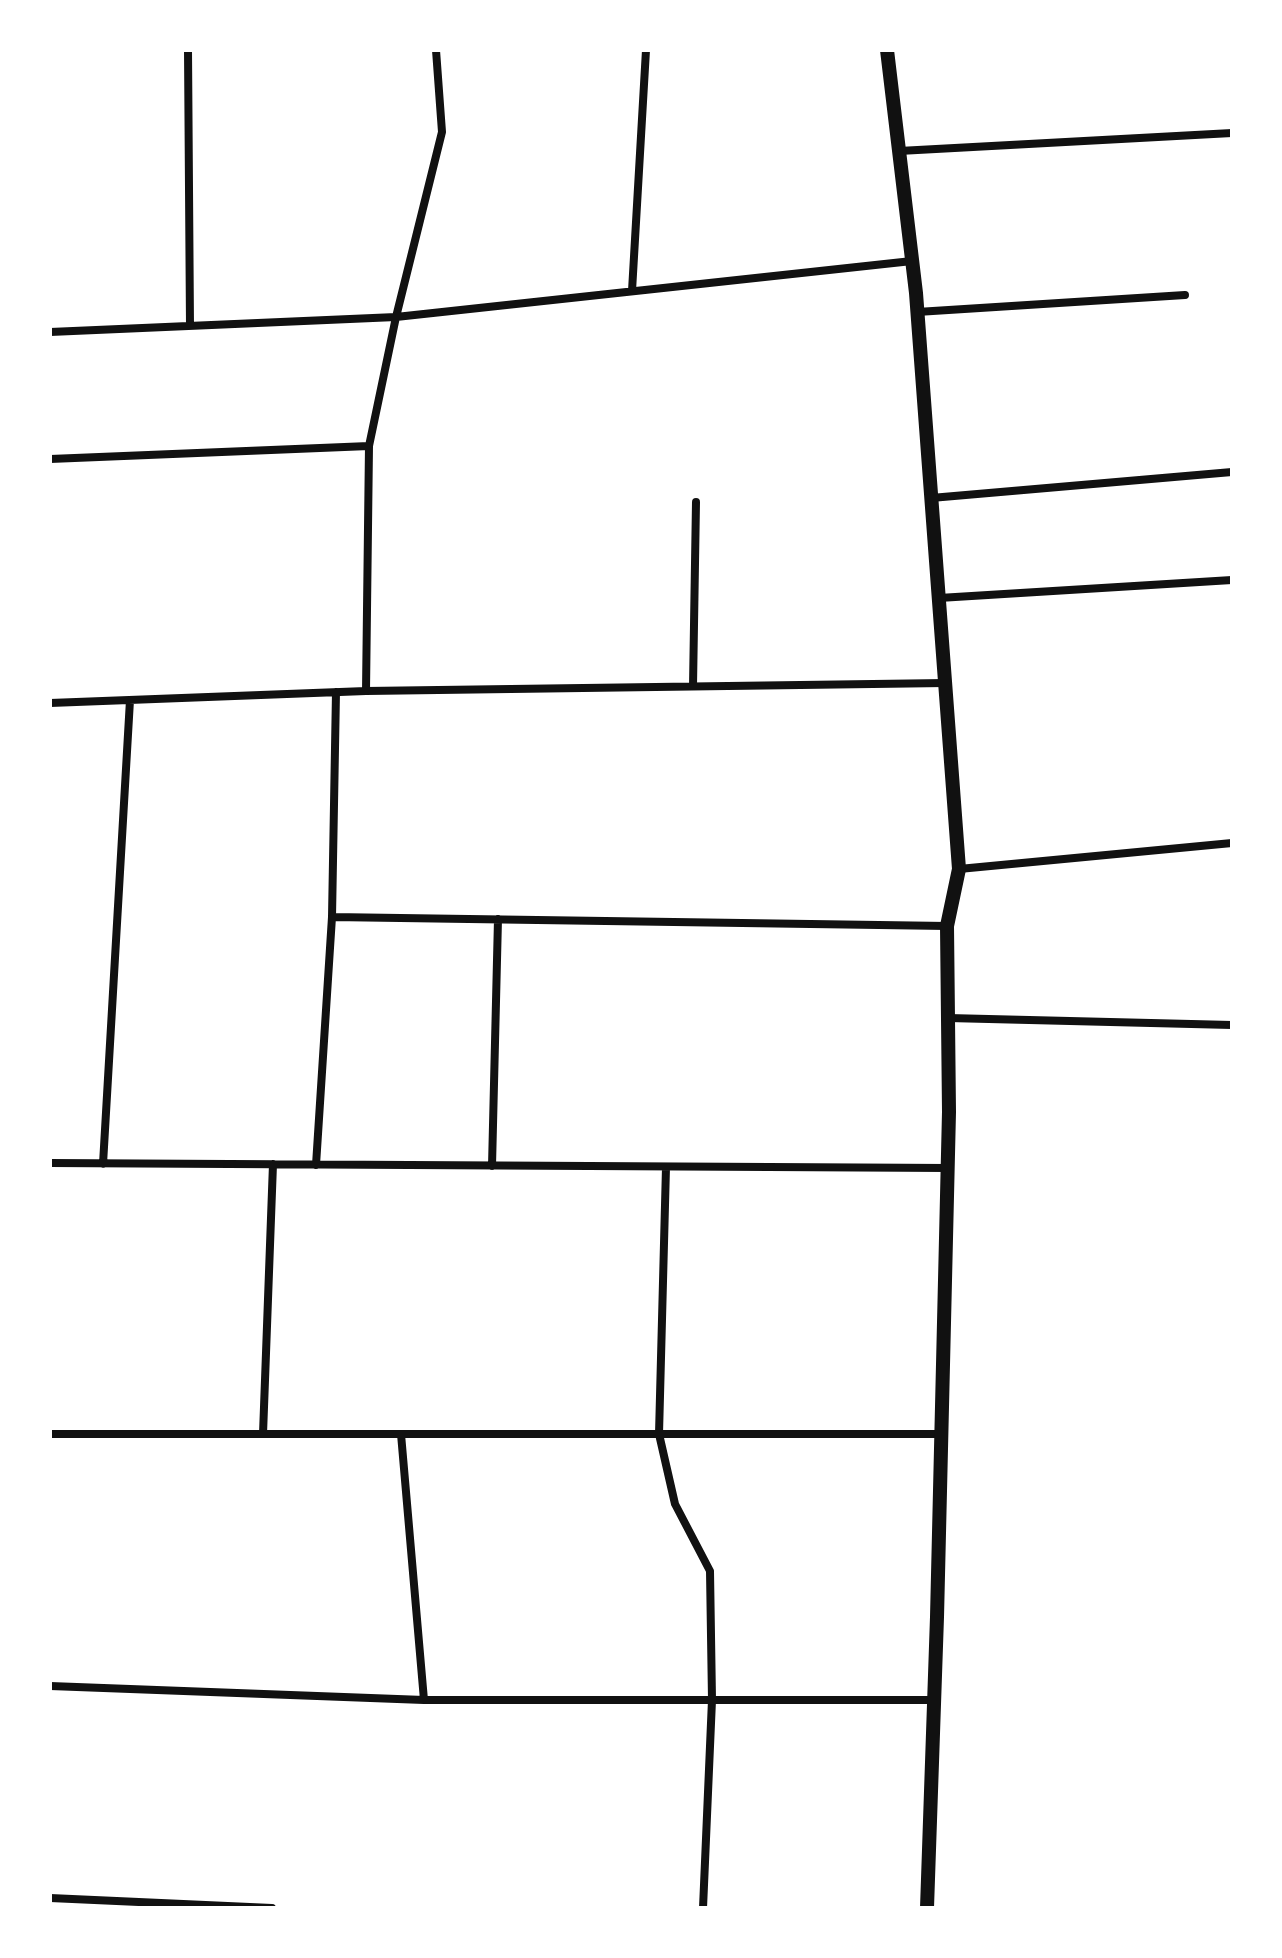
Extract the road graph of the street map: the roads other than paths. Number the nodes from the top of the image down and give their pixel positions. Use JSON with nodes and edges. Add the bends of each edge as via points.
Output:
{"nodes":[{"id":1,"x":188,"y":50,"type":"edge"},
{"id":2,"x":436,"y":50,"type":"edge"},
{"id":3,"x":646,"y":50,"type":"edge"},
{"id":4,"x":887,"y":50,"type":"edge"},
{"id":5,"x":1232,"y":133,"type":"edge"},
{"id":6,"x":899,"y":151,"type":"junction"},
{"id":7,"x":912,"y":261,"type":"junction"},
{"id":8,"x":632,"y":291,"type":"junction"},
{"id":9,"x":1185,"y":295,"type":"dead end"},
{"id":10,"x":917,"y":312,"type":"junction"},
{"id":11,"x":396,"y":317,"type":"junction"},
{"id":12,"x":190,"y":326,"type":"junction"},
{"id":13,"x":50,"y":332,"type":"edge"},
{"id":14,"x":369,"y":446,"type":"junction"},
{"id":15,"x":50,"y":459,"type":"edge"},
{"id":16,"x":1232,"y":472,"type":"edge"},
{"id":17,"x":931,"y":498,"type":"junction"},
{"id":18,"x":696,"y":502,"type":"dead end"},
{"id":19,"x":1232,"y":580,"type":"edge"},
{"id":20,"x":939,"y":598,"type":"junction"},
{"id":21,"x":945,"y":683,"type":"junction"},
{"id":22,"x":693,"y":686,"type":"junction"},
{"id":23,"x":366,"y":691,"type":"junction"},
{"id":24,"x":336,"y":692,"type":"junction"},
{"id":25,"x":130,"y":700,"type":"junction"},
{"id":26,"x":50,"y":703,"type":"edge"},
{"id":27,"x":1232,"y":843,"type":"edge"},
{"id":28,"x":959,"y":869,"type":"junction"},
{"id":29,"x":332,"y":917,"type":"junction"},
{"id":30,"x":498,"y":919,"type":"junction"},
{"id":31,"x":947,"y":926,"type":"junction"},
{"id":32,"x":948,"y":1018,"type":"junction"},
{"id":33,"x":1232,"y":1025,"type":"edge"},
{"id":34,"x":50,"y":1163,"type":"edge"},
{"id":35,"x":103,"y":1164,"type":"junction"},
{"id":36,"x":273,"y":1164,"type":"junction"},
{"id":37,"x":316,"y":1165,"type":"junction"},
{"id":38,"x":492,"y":1166,"type":"junction"},
{"id":39,"x":666,"y":1167,"type":"junction"},
{"id":40,"x":948,"y":1168,"type":"junction"},
{"id":41,"x":50,"y":1434,"type":"edge"},
{"id":42,"x":263,"y":1434,"type":"junction"},
{"id":43,"x":401,"y":1434,"type":"junction"},
{"id":44,"x":659,"y":1434,"type":"junction"},
{"id":45,"x":941,"y":1434,"type":"junction"},
{"id":46,"x":50,"y":1686,"type":"edge"},
{"id":47,"x":424,"y":1700,"type":"junction"},
{"id":48,"x":712,"y":1700,"type":"junction"},
{"id":49,"x":934,"y":1700,"type":"junction"},
{"id":50,"x":50,"y":1898,"type":"edge"},
{"id":51,"x":272,"y":1908,"type":"edge"},
{"id":52,"x":703,"y":1908,"type":"edge"},
{"id":53,"x":927,"y":1908,"type":"edge"}],
"edges":[{"from":1,"to":12,"type":"street"},
{"from":2,"to":11,"type":"street","via":[[442,132]]},
{"from":3,"to":8,"type":"street"},
{"from":4,"to":6,"type":"street"},
{"from":5,"to":6,"type":"street"},
{"from":6,"to":7,"type":"street"},
{"from":7,"to":8,"type":"street"},
{"from":7,"to":10,"type":"street"},
{"from":8,"to":11,"type":"street"},
{"from":9,"to":10,"type":"street"},
{"from":10,"to":17,"type":"street"},
{"from":11,"to":12,"type":"street"},
{"from":11,"to":14,"type":"street"},
{"from":12,"to":13,"type":"street"},
{"from":14,"to":15,"type":"street"},
{"from":14,"to":23,"type":"street"},
{"from":16,"to":17,"type":"street"},
{"from":17,"to":20,"type":"street"},
{"from":18,"to":22,"type":"street"},
{"from":19,"to":20,"type":"street"},
{"from":20,"to":21,"type":"street"},
{"from":21,"to":22,"type":"street"},
{"from":21,"to":28,"type":"street"},
{"from":22,"to":23,"type":"street"},
{"from":23,"to":24,"type":"street"},
{"from":24,"to":25,"type":"street"},
{"from":24,"to":29,"type":"street"},
{"from":25,"to":26,"type":"street"},
{"from":25,"to":35,"type":"street"},
{"from":27,"to":28,"type":"street"},
{"from":28,"to":31,"type":"street"},
{"from":29,"to":30,"type":"street"},
{"from":29,"to":37,"type":"street"},
{"from":30,"to":31,"type":"street"},
{"from":30,"to":38,"type":"street"},
{"from":31,"to":32,"type":"street"},
{"from":32,"to":33,"type":"street"},
{"from":32,"to":40,"type":"street"},
{"from":34,"to":35,"type":"street"},
{"from":35,"to":36,"type":"street"},
{"from":36,"to":37,"type":"street"},
{"from":36,"to":42,"type":"street"},
{"from":37,"to":38,"type":"street"},
{"from":38,"to":39,"type":"street"},
{"from":39,"to":40,"type":"street"},
{"from":39,"to":44,"type":"street"},
{"from":40,"to":45,"type":"street"},
{"from":41,"to":42,"type":"street"},
{"from":42,"to":43,"type":"street"},
{"from":43,"to":44,"type":"street"},
{"from":43,"to":47,"type":"street"},
{"from":44,"to":45,"type":"street"},
{"from":44,"to":48,"type":"street","via":[[675,1504],[710,1571]]},
{"from":45,"to":49,"type":"street"},
{"from":46,"to":47,"type":"street"},
{"from":47,"to":48,"type":"street"},
{"from":48,"to":49,"type":"street"},
{"from":48,"to":52,"type":"street"},
{"from":49,"to":53,"type":"street"},
{"from":50,"to":51,"type":"street"}]}
